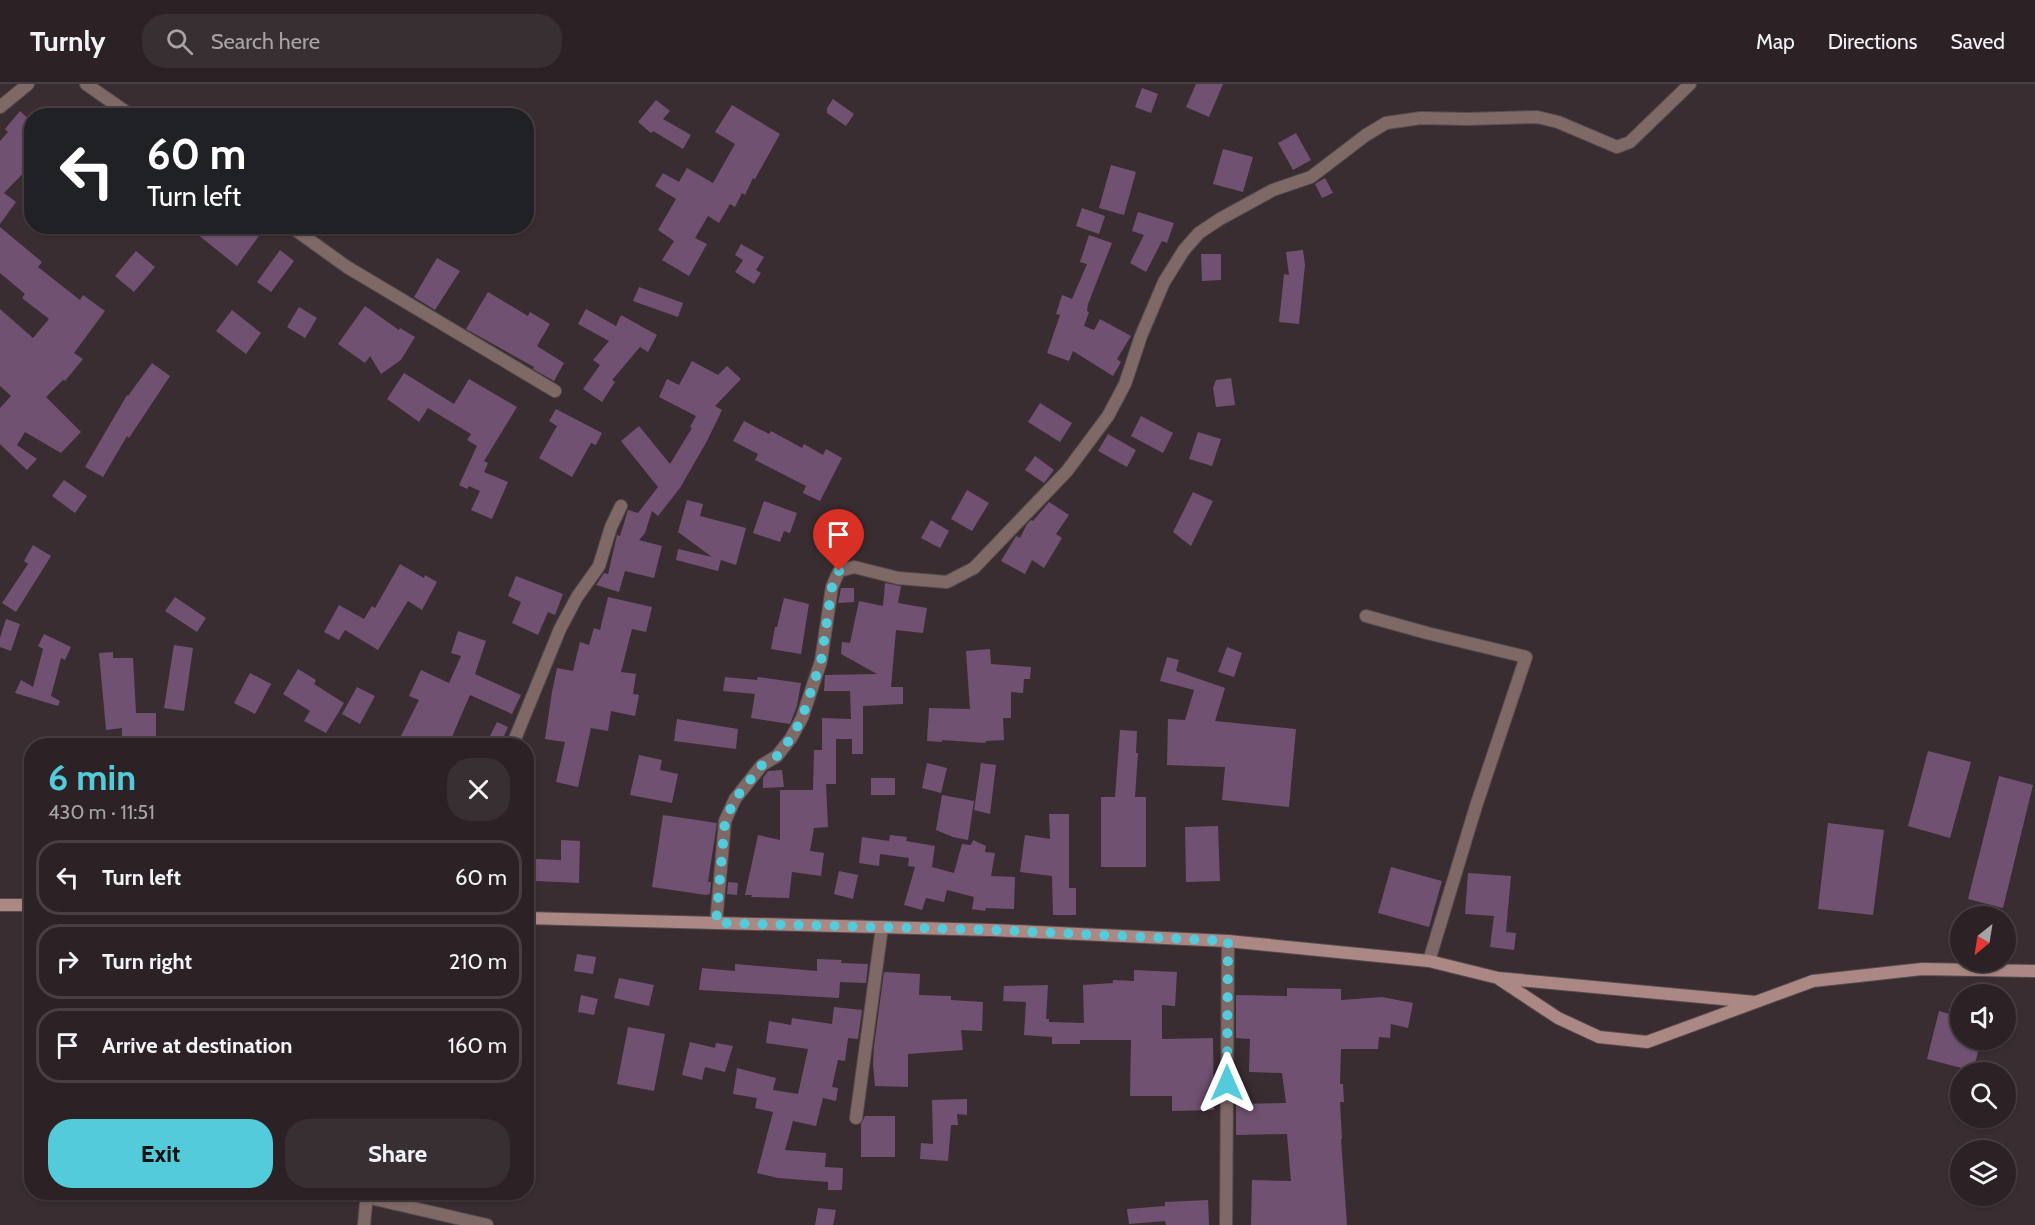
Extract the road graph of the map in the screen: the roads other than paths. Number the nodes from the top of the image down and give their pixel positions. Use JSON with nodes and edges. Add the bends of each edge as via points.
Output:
{"nodes":[{"id":1,"x":28,"y":84,"type":"edge"},
{"id":2,"x":86,"y":84,"type":"edge"},
{"id":3,"x":1690,"y":84,"type":"edge"},
{"id":4,"x":0,"y":107,"type":"edge"},
{"id":5,"x":120,"y":108,"type":"edge"},
{"id":6,"x":301,"y":234,"type":"edge"},
{"id":7,"x":555,"y":391,"type":"dead end"},
{"id":8,"x":621,"y":506,"type":"dead end"},
{"id":9,"x":1366,"y":616,"type":"dead end"},
{"id":10,"x":515,"y":738,"type":"edge"},
{"id":11,"x":24,"y":906,"type":"edge"},
{"id":12,"x":1,"y":908,"type":"edge"},
{"id":13,"x":534,"y":918,"type":"edge"},
{"id":14,"x":716,"y":923,"type":"junction"},
{"id":15,"x":882,"y":927,"type":"junction"},
{"id":16,"x":1228,"y":941,"type":"junction"},
{"id":17,"x":1429,"y":961,"type":"junction"},
{"id":18,"x":2035,"y":971,"type":"edge"},
{"id":19,"x":1498,"y":978,"type":"junction"},
{"id":20,"x":1755,"y":1002,"type":"junction"},
{"id":21,"x":856,"y":1118,"type":"dead end"},
{"id":22,"x":366,"y":1200,"type":"edge"},
{"id":23,"x":386,"y":1200,"type":"edge"},
{"id":24,"x":364,"y":1225,"type":"edge"},
{"id":25,"x":488,"y":1225,"type":"edge"},
{"id":26,"x":1226,"y":1225,"type":"edge"}],
"edges":[{"from":1,"to":4,"type":"street"},
{"from":2,"to":5,"type":"street"},
{"from":3,"to":14,"type":"street","via":[[1630,142],[1617,147],[1537,117],[1421,118],[1386,123],[1311,177],[1273,190],[1199,233],[1164,282],[1125,384],[1108,416],[1067,471],[974,568],[947,582],[898,578],[854,567],[839,571],[832,587],[821,661],[802,718],[777,756],[762,765],[735,799],[725,821]]},
{"from":6,"to":7,"type":"street","via":[[347,267]]},
{"from":8,"to":10,"type":"street","via":[[599,566],[560,629]]},
{"from":9,"to":17,"type":"street","via":[[1526,657]]},
{"from":11,"to":12,"type":"main road"},
{"from":13,"to":14,"type":"main road"},
{"from":14,"to":15,"type":"main road"},
{"from":15,"to":16,"type":"main road"},
{"from":15,"to":21,"type":"street"},
{"from":16,"to":17,"type":"main road"},
{"from":16,"to":26,"type":"street"},
{"from":17,"to":19,"type":"main road"},
{"from":18,"to":20,"type":"main road","via":[[1922,969],[1813,981]]},
{"from":19,"to":20,"type":"main road"},
{"from":19,"to":20,"type":"main road","via":[[1558,1018],[1599,1037],[1647,1042]]},
{"from":22,"to":24,"type":"street"},
{"from":23,"to":25,"type":"street"}]}
